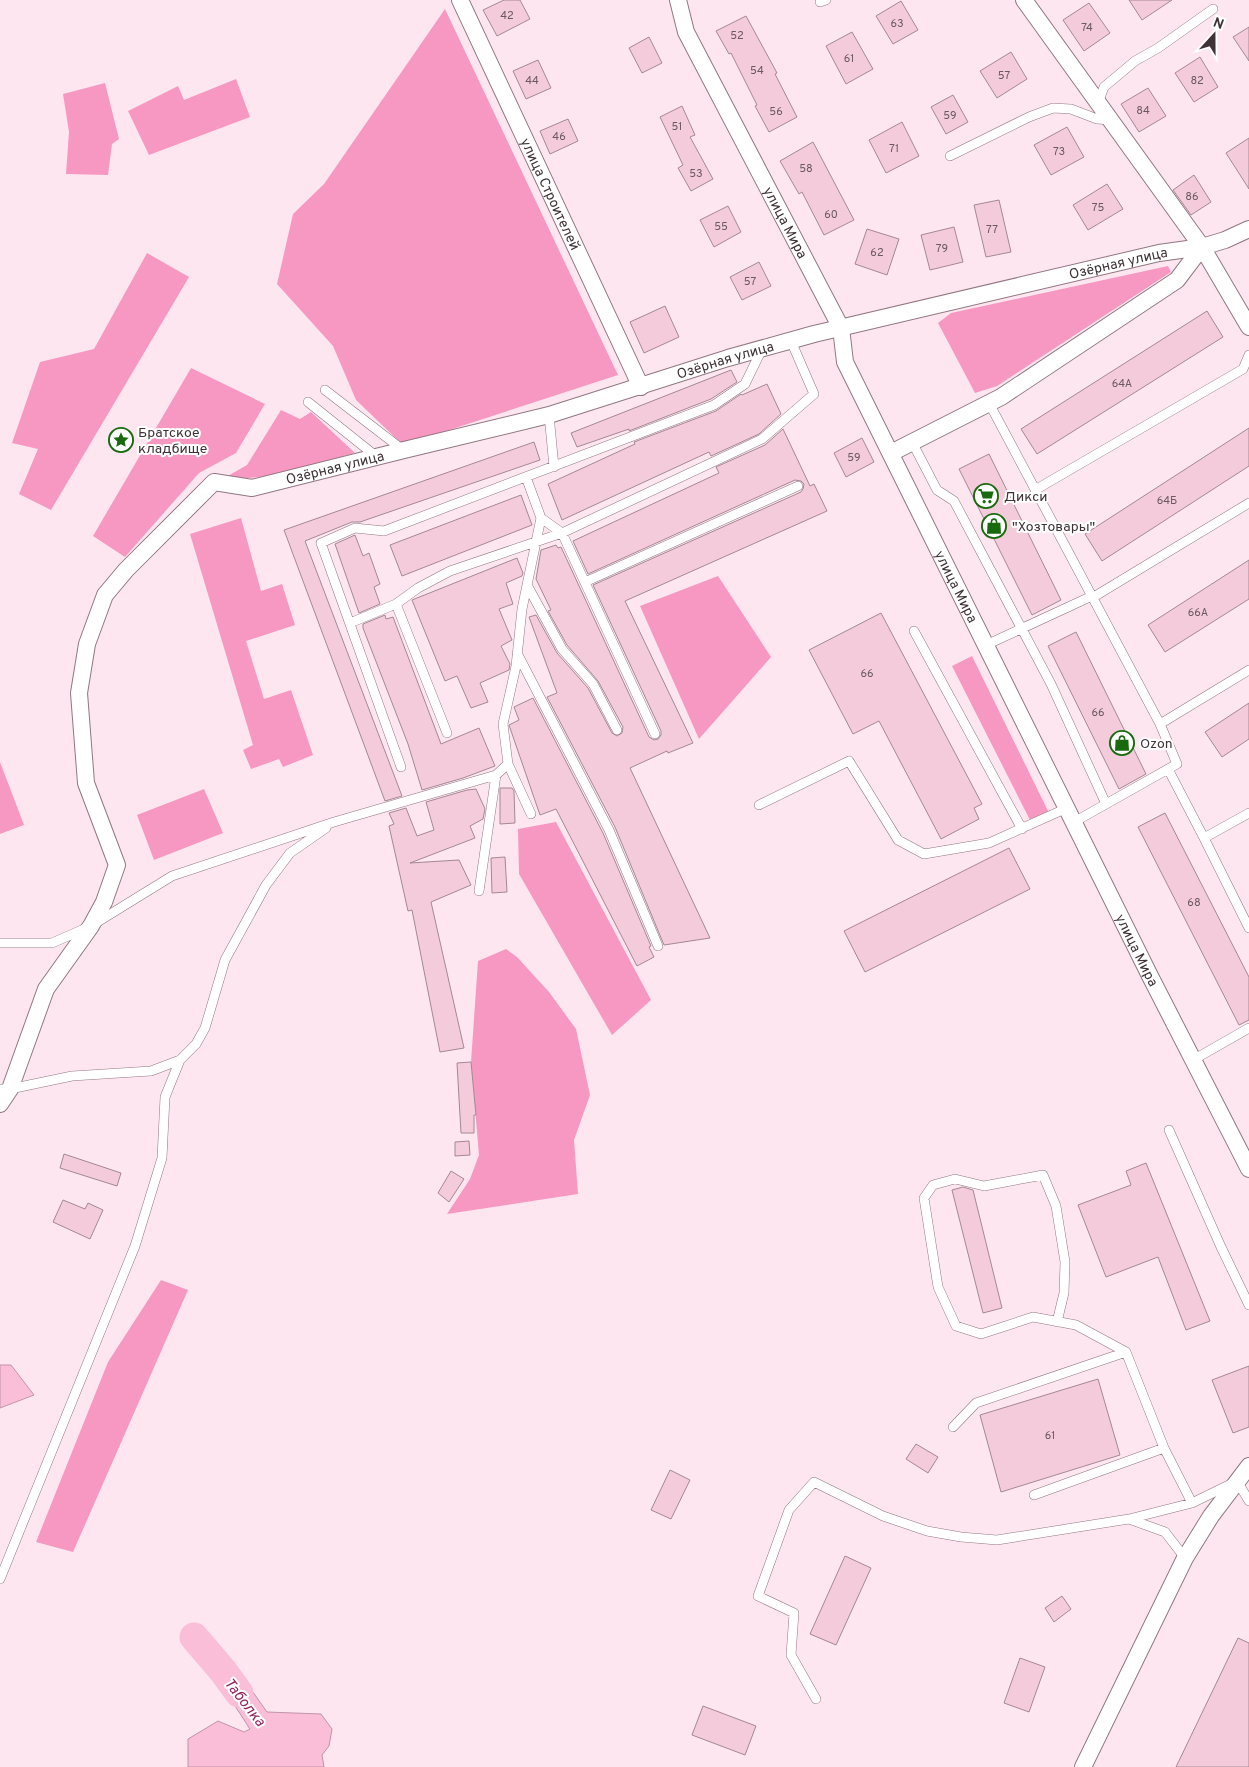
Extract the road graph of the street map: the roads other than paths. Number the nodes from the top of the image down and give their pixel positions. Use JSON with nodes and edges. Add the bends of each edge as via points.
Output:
{"nodes":[{"id":1,"x":678,"y":0,"type":"edge"},
{"id":2,"x":1024,"y":0,"type":"edge"},
{"id":3,"x":462,"y":1,"type":"edge"},
{"id":4,"x":1213,"y":9,"type":"dead end"},
{"id":5,"x":1098,"y":102,"type":"junction"},
{"id":6,"x":1111,"y":120,"type":"junction"},
{"id":7,"x":950,"y":156,"type":"dead end"},
{"id":8,"x":1249,"y":229,"type":"edge"},
{"id":9,"x":1202,"y":247,"type":"junction"},
{"id":10,"x":1249,"y":327,"type":"edge"},
{"id":11,"x":841,"y":328,"type":"junction"},
{"id":12,"x":791,"y":341,"type":"junction"},
{"id":13,"x":762,"y":349,"type":"junction"},
{"id":14,"x":1249,"y":355,"type":"edge"},
{"id":15,"x":641,"y":387,"type":"junction"},
{"id":16,"x":324,"y":390,"type":"dead end"},
{"id":17,"x":308,"y":402,"type":"dead end"},
{"id":18,"x":988,"y":403,"type":"junction"},
{"id":19,"x":549,"y":415,"type":"junction"},
{"id":20,"x":912,"y":442,"type":"junction"},
{"id":21,"x":404,"y":450,"type":"junction"},
{"id":22,"x":891,"y":453,"type":"junction"},
{"id":23,"x":377,"y":457,"type":"junction"},
{"id":24,"x":554,"y":466,"type":"junction"},
{"id":25,"x":526,"y":477,"type":"junction"},
{"id":26,"x":798,"y":486,"type":"dead end"},
{"id":27,"x":1035,"y":490,"type":"junction"},
{"id":28,"x":1249,"y":504,"type":"edge"},
{"id":29,"x":541,"y":518,"type":"junction"},
{"id":30,"x":562,"y":533,"type":"junction"},
{"id":31,"x":537,"y":541,"type":"junction"},
{"id":32,"x":585,"y":582,"type":"junction"},
{"id":33,"x":527,"y":585,"type":"junction"},
{"id":34,"x":1092,"y":597,"type":"junction"},
{"id":35,"x":396,"y":604,"type":"junction"},
{"id":36,"x":350,"y":623,"type":"junction"},
{"id":37,"x":1022,"y":629,"type":"junction"},
{"id":38,"x":914,"y":631,"type":"dead end"},
{"id":39,"x":986,"y":645,"type":"junction"},
{"id":40,"x":517,"y":652,"type":"junction"},
{"id":41,"x":1249,"y":670,"type":"edge"},
{"id":42,"x":1160,"y":724,"type":"junction"},
{"id":43,"x":617,"y":730,"type":"dead end"},
{"id":44,"x":447,"y":733,"type":"dead end"},
{"id":45,"x":655,"y":734,"type":"dead end"},
{"id":46,"x":508,"y":764,"type":"junction"},
{"id":47,"x":401,"y":767,"type":"dead end"},
{"id":48,"x":1168,"y":769,"type":"junction"},
{"id":49,"x":496,"y":776,"type":"junction"},
{"id":50,"x":1106,"y":804,"type":"junction"},
{"id":51,"x":759,"y":805,"type":"dead end"},
{"id":52,"x":1249,"y":813,"type":"edge"},
{"id":53,"x":531,"y":814,"type":"dead end"},
{"id":54,"x":1071,"y":815,"type":"junction"},
{"id":55,"x":334,"y":822,"type":"junction"},
{"id":56,"x":1022,"y":829,"type":"junction"},
{"id":57,"x":1204,"y":838,"type":"junction"},
{"id":58,"x":478,"y":891,"type":"dead end"},
{"id":59,"x":91,"y":926,"type":"junction"},
{"id":60,"x":1249,"y":928,"type":"edge"},
{"id":61,"x":0,"y":943,"type":"edge"},
{"id":62,"x":658,"y":946,"type":"dead end"},
{"id":63,"x":1249,"y":1028,"type":"edge"},
{"id":64,"x":180,"y":1060,"type":"junction"},
{"id":65,"x":1193,"y":1060,"type":"junction"},
{"id":66,"x":5,"y":1089,"type":"edge"},
{"id":67,"x":0,"y":1104,"type":"edge"},
{"id":68,"x":1169,"y":1130,"type":"dead end"},
{"id":69,"x":1249,"y":1169,"type":"edge"},
{"id":70,"x":1249,"y":1305,"type":"edge"},
{"id":71,"x":1057,"y":1322,"type":"junction"},
{"id":72,"x":1126,"y":1352,"type":"junction"},
{"id":73,"x":953,"y":1427,"type":"dead end"},
{"id":74,"x":1164,"y":1448,"type":"junction"},
{"id":75,"x":1249,"y":1466,"type":"edge"},
{"id":76,"x":1237,"y":1481,"type":"junction"},
{"id":77,"x":1034,"y":1495,"type":"dead end"},
{"id":78,"x":1249,"y":1501,"type":"edge"},
{"id":79,"x":1192,"y":1503,"type":"junction"},
{"id":80,"x":1129,"y":1519,"type":"junction"},
{"id":81,"x":1186,"y":1558,"type":"junction"},
{"id":82,"x":0,"y":1580,"type":"edge"},
{"id":83,"x":816,"y":1699,"type":"dead end"},
{"id":84,"x":1084,"y":1767,"type":"edge"}],
"edges":[{"from":1,"to":11,"type":"street","name":"улица Мира","via":[[686,32]]},
{"from":2,"to":5,"type":"street"},
{"from":3,"to":15,"type":"street","name":"улица Строителей"},
{"from":4,"to":5,"type":"lane","via":[[1128,66],[1104,87]]},
{"from":5,"to":6,"type":"street"},
{"from":6,"to":7,"type":"lane","via":[[1097,119],[1071,109],[1053,108]]},
{"from":6,"to":9,"type":"street"},
{"from":8,"to":9,"type":"street","name":"Озёрная улица"},
{"from":9,"to":10,"type":"street"},
{"from":9,"to":11,"type":"street","name":"Озёрная улица","via":[[1158,253]]},
{"from":9,"to":18,"type":"street","name":"Озёрная улица","via":[[1177,280]]},
{"from":11,"to":12,"type":"street","name":"Озёрная улица"},
{"from":11,"to":22,"type":"street","name":"улица Мира","via":[[845,362]]},
{"from":12,"to":13,"type":"street","name":"Озёрная улица"},
{"from":12,"to":30,"type":"lane","via":[[814,394],[762,439]]},
{"from":13,"to":15,"type":"street","name":"Озёрная улица"},
{"from":13,"to":24,"type":"lane","via":[[746,384],[714,405]]},
{"from":14,"to":27,"type":"lane","via":[[1243,369]]},
{"from":15,"to":19,"type":"street","name":"Озёрная улица"},
{"from":16,"to":21,"type":"lane"},
{"from":17,"to":23,"type":"lane"},
{"from":18,"to":20,"type":"street","name":"Озёрная улица"},
{"from":18,"to":27,"type":"lane"},
{"from":19,"to":21,"type":"street","name":"Озёрная улица"},
{"from":19,"to":24,"type":"lane"},
{"from":20,"to":22,"type":"street","name":"Озёрная улица"},
{"from":20,"to":37,"type":"lane","via":[[937,490],[954,501]]},
{"from":21,"to":23,"type":"street","name":"Озёрная улица"},
{"from":22,"to":39,"type":"street","name":"улица Мира"},
{"from":23,"to":59,"type":"street","name":"Озёрная улица","via":[[252,488],[214,482],[105,595],[87,644],[79,692],[86,783],[117,865],[104,902]]},
{"from":24,"to":25,"type":"lane"},
{"from":25,"to":29,"type":"lane"},
{"from":25,"to":36,"type":"lane","via":[[384,531],[355,528],[321,543]]},
{"from":26,"to":32,"type":"lane"},
{"from":27,"to":34,"type":"lane"},
{"from":28,"to":34,"type":"lane"},
{"from":29,"to":30,"type":"lane"},
{"from":29,"to":31,"type":"lane"},
{"from":30,"to":31,"type":"lane"},
{"from":30,"to":32,"type":"lane"},
{"from":31,"to":33,"type":"lane"},
{"from":31,"to":35,"type":"lane","via":[[450,571]]},
{"from":32,"to":45,"type":"lane"},
{"from":33,"to":40,"type":"lane"},
{"from":33,"to":43,"type":"lane","via":[[562,649],[593,684]]},
{"from":34,"to":37,"type":"lane"},
{"from":34,"to":42,"type":"lane"},
{"from":35,"to":36,"type":"lane"},
{"from":35,"to":44,"type":"lane"},
{"from":36,"to":47,"type":"lane"},
{"from":37,"to":39,"type":"lane"},
{"from":37,"to":50,"type":"lane"},
{"from":38,"to":56,"type":"lane"},
{"from":39,"to":54,"type":"street","name":"улица Мира"},
{"from":40,"to":46,"type":"lane","via":[[503,724]]},
{"from":40,"to":62,"type":"lane","via":[[609,830]]},
{"from":41,"to":42,"type":"lane"},
{"from":42,"to":48,"type":"lane","via":[[1178,764]]},
{"from":46,"to":49,"type":"lane"},
{"from":46,"to":53,"type":"lane"},
{"from":48,"to":50,"type":"lane"},
{"from":48,"to":57,"type":"lane"},
{"from":49,"to":55,"type":"lane"},
{"from":49,"to":58,"type":"lane"},
{"from":50,"to":54,"type":"lane"},
{"from":51,"to":56,"type":"lane","via":[[850,762],[898,840],[924,854],[989,843]]},
{"from":52,"to":57,"type":"lane"},
{"from":54,"to":56,"type":"lane"},
{"from":54,"to":65,"type":"street","name":"улица Мира"},
{"from":55,"to":59,"type":"lane","via":[[172,876]]},
{"from":55,"to":64,"type":"lane","via":[[290,853],[266,885],[225,960],[205,1028],[196,1044]]},
{"from":57,"to":60,"type":"lane"},
{"from":59,"to":61,"type":"lane","via":[[52,943]]},
{"from":59,"to":66,"type":"street","via":[[46,989]]},
{"from":63,"to":65,"type":"lane"},
{"from":64,"to":66,"type":"lane","via":[[151,1071],[72,1076]]},
{"from":64,"to":82,"type":"lane","via":[[165,1097],[162,1158],[135,1246]]},
{"from":65,"to":69,"type":"street","name":"улица Мира"},
{"from":66,"to":67,"type":"street"},
{"from":68,"to":70,"type":"lane"},
{"from":71,"to":71,"type":"lane","via":[[1033,1317],[981,1334],[956,1326],[938,1287],[924,1198],[933,1185],[955,1179],[984,1186],[1043,1175],[1056,1206],[1064,1262],[1064,1293]]},
{"from":71,"to":72,"type":"lane","via":[[1076,1325]]},
{"from":72,"to":73,"type":"lane","via":[[976,1403]]},
{"from":72,"to":74,"type":"lane"},
{"from":74,"to":77,"type":"lane"},
{"from":74,"to":79,"type":"lane"},
{"from":75,"to":76,"type":"street"},
{"from":76,"to":78,"type":"lane"},
{"from":76,"to":79,"type":"lane"},
{"from":76,"to":81,"type":"street","via":[[1210,1516]]},
{"from":79,"to":80,"type":"lane"},
{"from":80,"to":81,"type":"lane","via":[[1165,1532]]},
{"from":80,"to":83,"type":"lane","via":[[997,1540],[961,1537],[883,1516],[814,1482],[789,1510],[758,1596],[794,1613],[791,1655]]},
{"from":81,"to":84,"type":"street"}]}
